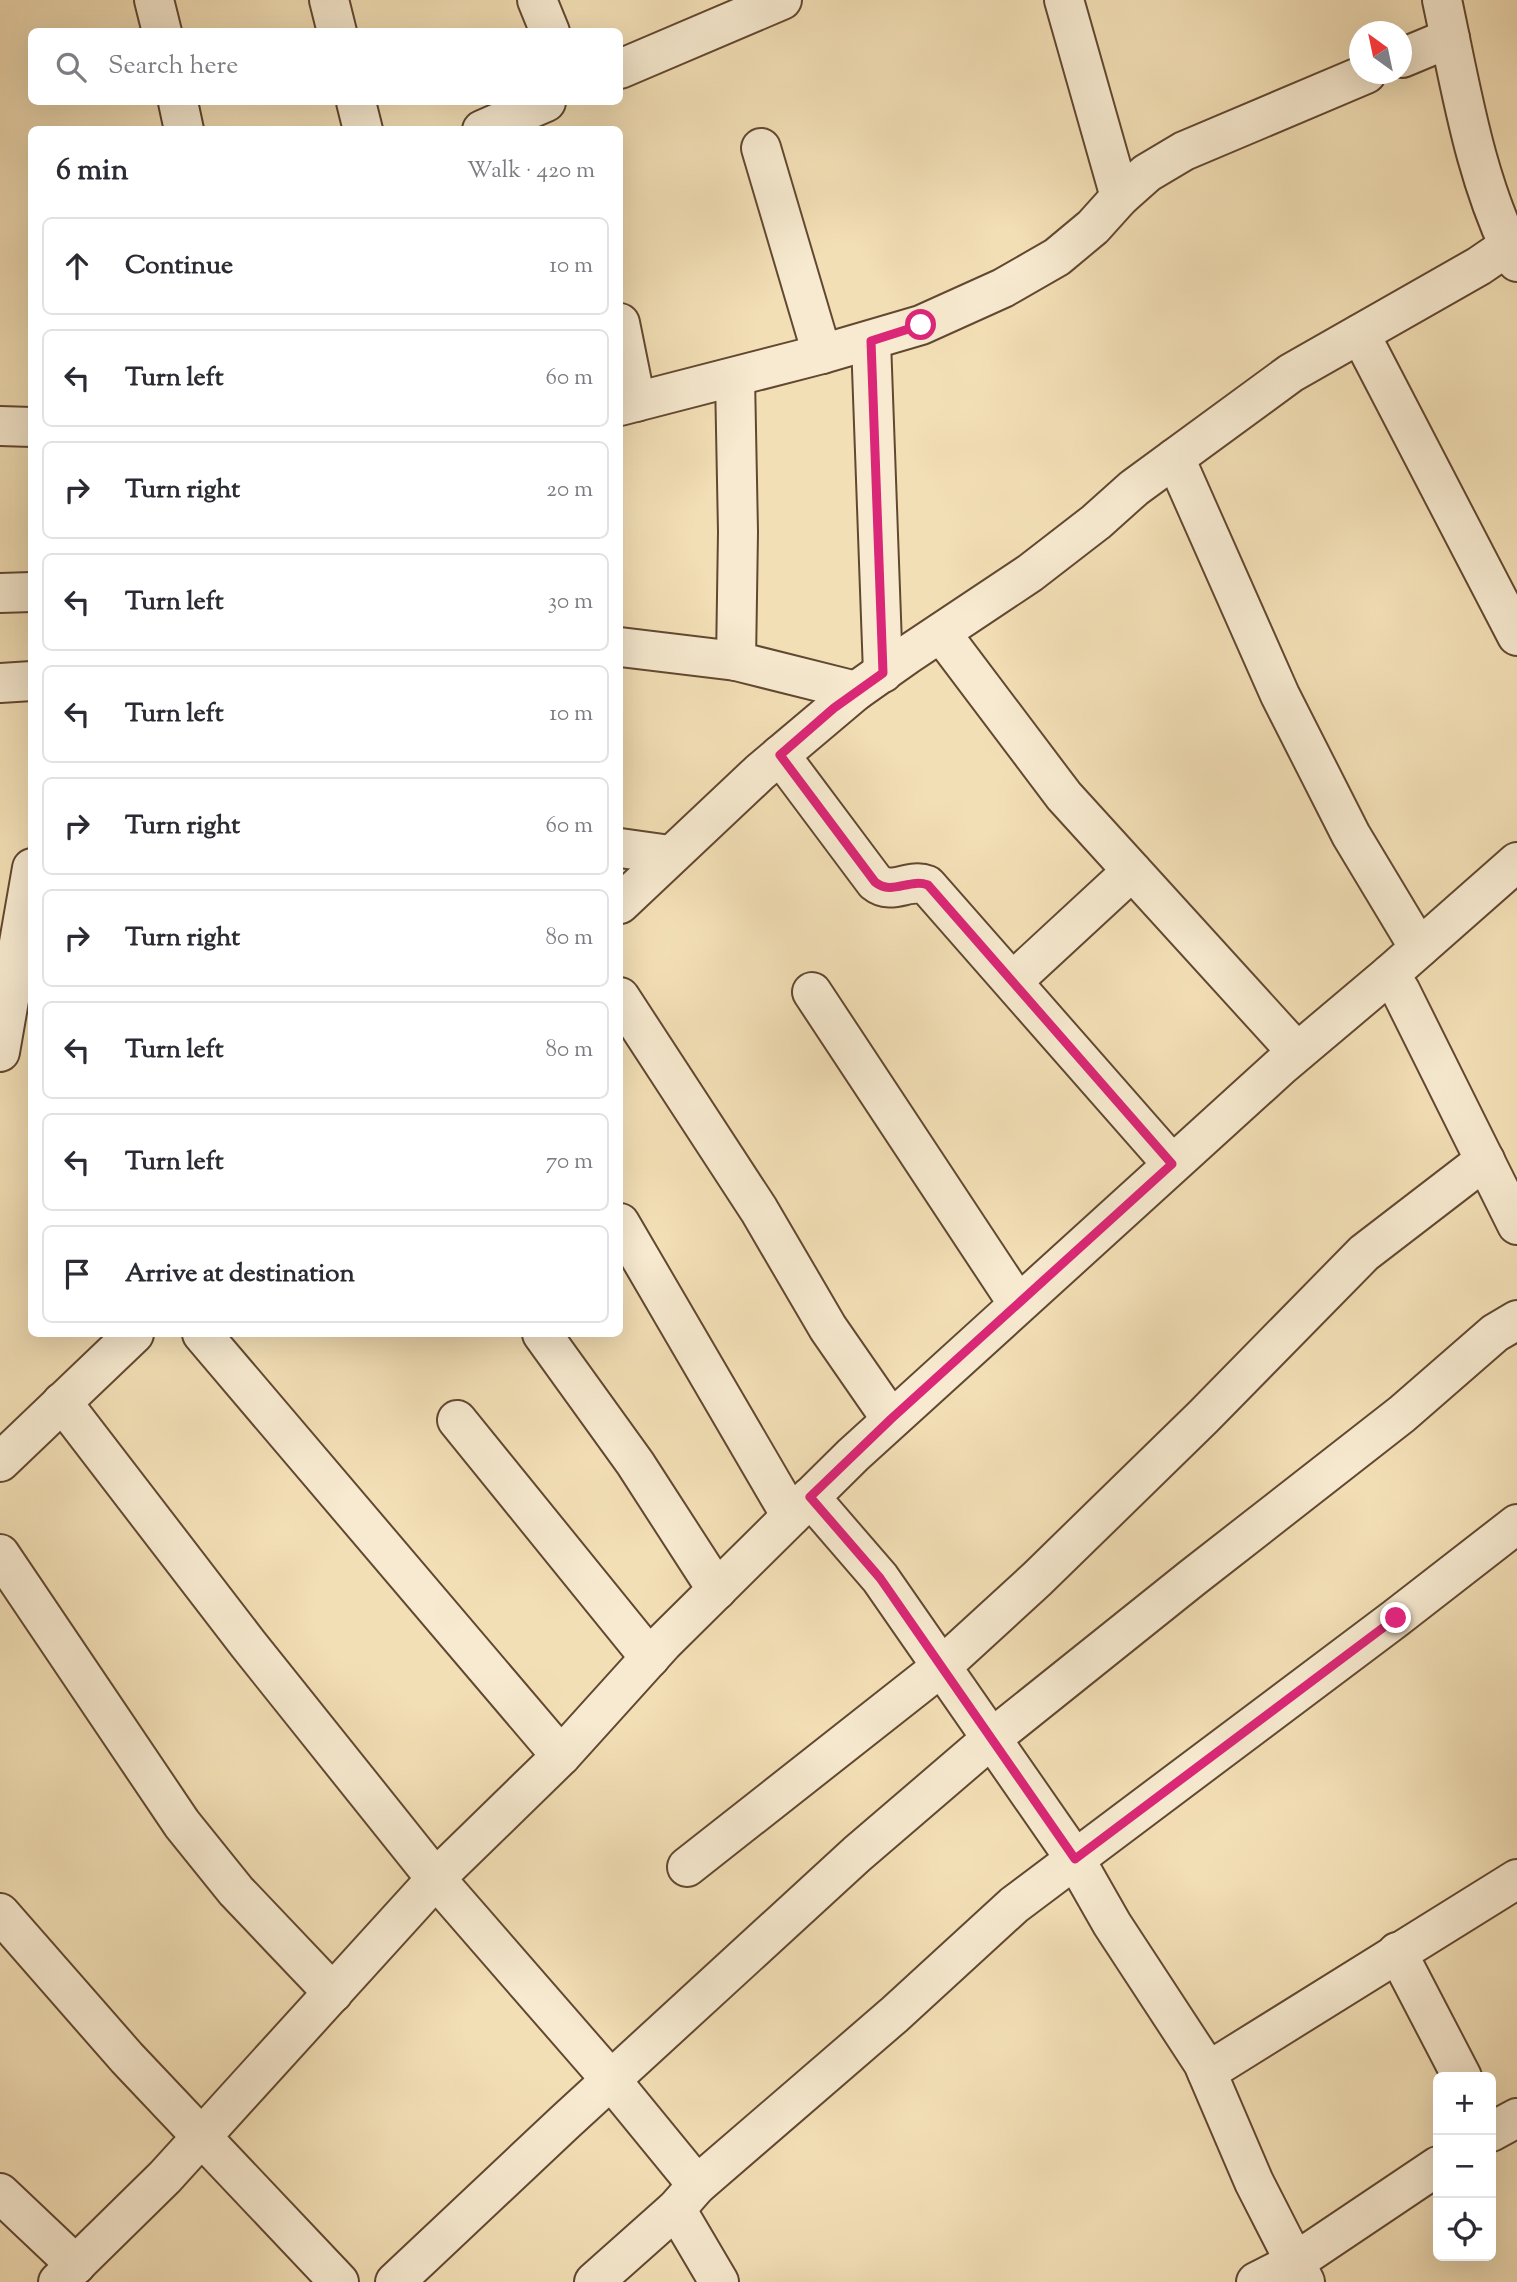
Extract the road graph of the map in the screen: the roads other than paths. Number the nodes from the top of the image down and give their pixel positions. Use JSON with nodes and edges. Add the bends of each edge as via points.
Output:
{"nodes":[{"id":1,"x":154,"y":0,"type":"edge"},
{"id":2,"x":329,"y":0,"type":"edge"},
{"id":3,"x":537,"y":0,"type":"edge"},
{"id":4,"x":1064,"y":0,"type":"edge"},
{"id":5,"x":1442,"y":0,"type":"edge"},
{"id":6,"x":769,"y":2,"type":"edge"},
{"id":7,"x":161,"y":28,"type":"edge"},
{"id":8,"x":336,"y":28,"type":"edge"},
{"id":9,"x":548,"y":28,"type":"edge"},
{"id":10,"x":1450,"y":38,"type":"junction"},
{"id":11,"x":1412,"y":54,"type":"edge"},
{"id":12,"x":623,"y":68,"type":"edge"},
{"id":13,"x":1349,"y":81,"type":"edge"},
{"id":14,"x":179,"y":105,"type":"edge"},
{"id":15,"x":357,"y":105,"type":"edge"},
{"id":16,"x":539,"y":105,"type":"edge"},
{"id":17,"x":183,"y":126,"type":"edge"},
{"id":18,"x":362,"y":126,"type":"edge"},
{"id":19,"x":491,"y":126,"type":"edge"},
{"id":20,"x":761,"y":148,"type":"dead end"},
{"id":21,"x":1120,"y":197,"type":"junction"},
{"id":22,"x":1514,"y":249,"type":"edge"},
{"id":23,"x":1360,"y":334,"type":"junction"},
{"id":24,"x":871,"y":341,"type":"junction"},
{"id":25,"x":623,"y":353,"type":"edge"},
{"id":26,"x":822,"y":354,"type":"junction"},
{"id":27,"x":735,"y":377,"type":"junction"},
{"id":28,"x":628,"y":404,"type":"edge"},
{"id":29,"x":0,"y":426,"type":"edge"},
{"id":30,"x":28,"y":427,"type":"edge"},
{"id":31,"x":1175,"y":458,"type":"junction"},
{"id":32,"x":28,"y":592,"type":"edge"},
{"id":33,"x":0,"y":593,"type":"edge"},
{"id":34,"x":941,"y":633,"type":"junction"},
{"id":35,"x":1517,"y":636,"type":"edge"},
{"id":36,"x":623,"y":647,"type":"edge"},
{"id":37,"x":736,"y":661,"type":"junction"},
{"id":38,"x":28,"y":681,"type":"edge"},
{"id":39,"x":869,"y":682,"type":"junction"},
{"id":40,"x":0,"y":683,"type":"edge"},
{"id":41,"x":780,"y":755,"type":"junction"},
{"id":42,"x":623,"y":848,"type":"edge"},
{"id":43,"x":670,"y":855,"type":"junction"},
{"id":44,"x":1517,"y":862,"type":"edge"},
{"id":45,"x":1132,"y":871,"type":"junction"},
{"id":46,"x":623,"y":901,"type":"edge"},
{"id":47,"x":28,"y":903,"type":"edge"},
{"id":48,"x":1419,"y":948,"type":"junction"},
{"id":49,"x":1390,"y":974,"type":"junction"},
{"id":50,"x":1013,"y":981,"type":"junction"},
{"id":51,"x":811,"y":992,"type":"dead end"},
{"id":52,"x":623,"y":1002,"type":"edge"},
{"id":53,"x":13,"y":1036,"type":"edge"},
{"id":54,"x":1297,"y":1052,"type":"junction"},
{"id":55,"x":1485,"y":1160,"type":"junction"},
{"id":56,"x":1172,"y":1164,"type":"junction"},
{"id":57,"x":1514,"y":1209,"type":"edge"},
{"id":58,"x":623,"y":1228,"type":"edge"},
{"id":59,"x":1018,"y":1304,"type":"junction"},
{"id":60,"x":1517,"y":1320,"type":"edge"},
{"id":61,"x":131,"y":1337,"type":"edge"},
{"id":62,"x":205,"y":1337,"type":"edge"},
{"id":63,"x":544,"y":1337,"type":"edge"},
{"id":64,"x":62,"y":1402,"type":"junction"},
{"id":65,"x":891,"y":1419,"type":"junction"},
{"id":66,"x":457,"y":1420,"type":"dead end"},
{"id":67,"x":0,"y":1461,"type":"edge"},
{"id":68,"x":800,"y":1507,"type":"junction"},
{"id":69,"x":1517,"y":1524,"type":"edge"},
{"id":70,"x":0,"y":1554,"type":"edge"},
{"id":71,"x":716,"y":1590,"type":"junction"},
{"id":72,"x":650,"y":1658,"type":"junction"},
{"id":73,"x":941,"y":1667,"type":"junction"},
{"id":74,"x":991,"y":1740,"type":"junction"},
{"id":75,"x":561,"y":1756,"type":"junction"},
{"id":76,"x":1075,"y":1859,"type":"junction"},
{"id":77,"x":687,"y":1867,"type":"dead end"},
{"id":78,"x":436,"y":1879,"type":"junction"},
{"id":79,"x":1517,"y":1879,"type":"edge"},
{"id":80,"x":0,"y":1913,"type":"edge"},
{"id":81,"x":1397,"y":1952,"type":"junction"},
{"id":82,"x":333,"y":1993,"type":"junction"},
{"id":83,"x":1207,"y":2072,"type":"junction"},
{"id":84,"x":1459,"y":2072,"type":"edge"},
{"id":85,"x":611,"y":2080,"type":"junction"},
{"id":86,"x":1517,"y":2118,"type":"edge"},
{"id":87,"x":1496,"y":2129,"type":"edge"},
{"id":88,"x":201,"y":2137,"type":"junction"},
{"id":89,"x":1433,"y":2170,"type":"edge"},
{"id":90,"x":0,"y":2193,"type":"edge"},
{"id":91,"x":687,"y":2197,"type":"junction"},
{"id":92,"x":1300,"y":2272,"type":"edge"},
{"id":93,"x":67,"y":2273,"type":"edge"},
{"id":94,"x":340,"y":2282,"type":"edge"},
{"id":95,"x":395,"y":2282,"type":"edge"},
{"id":96,"x":594,"y":2282,"type":"edge"},
{"id":97,"x":719,"y":2282,"type":"edge"},
{"id":98,"x":1256,"y":2282,"type":"edge"}],
"edges":[{"from":1,"to":7,"type":"street"},
{"from":2,"to":8,"type":"street"},
{"from":3,"to":9,"type":"street"},
{"from":4,"to":21,"type":"street"},
{"from":5,"to":10,"type":"street"},
{"from":6,"to":12,"type":"street"},
{"from":10,"to":11,"type":"street"},
{"from":10,"to":22,"type":"street","via":[[1490,202]]},
{"from":13,"to":21,"type":"street","via":[[1184,151],[1147,173]]},
{"from":14,"to":17,"type":"street"},
{"from":15,"to":18,"type":"street"},
{"from":16,"to":19,"type":"street"},
{"from":20,"to":26,"type":"street"},
{"from":21,"to":24,"type":"street","via":[[1057,257],[933,320]]},
{"from":22,"to":23,"type":"street"},
{"from":23,"to":31,"type":"street","via":[[1291,373]]},
{"from":23,"to":35,"type":"street"},
{"from":24,"to":26,"type":"street"},
{"from":24,"to":39,"type":"street"},
{"from":25,"to":28,"type":"street"},
{"from":26,"to":27,"type":"street"},
{"from":27,"to":28,"type":"street"},
{"from":27,"to":37,"type":"street"},
{"from":29,"to":30,"type":"street"},
{"from":31,"to":34,"type":"street","via":[[1030,573]]},
{"from":31,"to":48,"type":"street","via":[[1280,695],[1351,835]]},
{"from":32,"to":33,"type":"street"},
{"from":34,"to":39,"type":"street"},
{"from":34,"to":45,"type":"street","via":[[1064,796]]},
{"from":36,"to":37,"type":"street"},
{"from":37,"to":39,"type":"street"},
{"from":38,"to":40,"type":"street"},
{"from":39,"to":41,"type":"street"},
{"from":41,"to":43,"type":"street"},
{"from":41,"to":50,"type":"street","via":[[875,882],[890,888],[920,882],[928,885]]},
{"from":42,"to":43,"type":"street"},
{"from":43,"to":46,"type":"street"},
{"from":44,"to":48,"type":"street"},
{"from":45,"to":50,"type":"street"},
{"from":45,"to":54,"type":"street"},
{"from":47,"to":53,"type":"street"},
{"from":48,"to":49,"type":"street"},
{"from":49,"to":54,"type":"street"},
{"from":49,"to":55,"type":"street"},
{"from":50,"to":56,"type":"street"},
{"from":51,"to":59,"type":"street"},
{"from":52,"to":65,"type":"street","via":[[759,1210],[828,1328]]},
{"from":54,"to":56,"type":"street"},
{"from":55,"to":57,"type":"street"},
{"from":55,"to":73,"type":"street","via":[[1364,1253],[1038,1579]]},
{"from":56,"to":59,"type":"street"},
{"from":58,"to":68,"type":"street"},
{"from":59,"to":65,"type":"street"},
{"from":60,"to":74,"type":"street","via":[[1495,1333],[1402,1414]]},
{"from":61,"to":64,"type":"street"},
{"from":62,"to":75,"type":"street"},
{"from":63,"to":71,"type":"street","via":[[635,1463]]},
{"from":64,"to":67,"type":"street"},
{"from":64,"to":78,"type":"street"},
{"from":65,"to":68,"type":"street"},
{"from":66,"to":72,"type":"street"},
{"from":68,"to":71,"type":"street"},
{"from":68,"to":73,"type":"street","via":[[880,1578]]},
{"from":69,"to":76,"type":"street"},
{"from":70,"to":82,"type":"street","via":[[182,1824],[236,1891]]},
{"from":71,"to":72,"type":"street"},
{"from":72,"to":75,"type":"street"},
{"from":73,"to":74,"type":"street"},
{"from":73,"to":77,"type":"street"},
{"from":74,"to":76,"type":"street"},
{"from":74,"to":85,"type":"street","via":[[856,1854]]},
{"from":75,"to":78,"type":"street"},
{"from":76,"to":83,"type":"street"},
{"from":76,"to":91,"type":"street","via":[[1014,1905]]},
{"from":78,"to":82,"type":"street"},
{"from":78,"to":85,"type":"street"},
{"from":79,"to":81,"type":"street"},
{"from":80,"to":88,"type":"street"},
{"from":81,"to":83,"type":"street"},
{"from":81,"to":84,"type":"street"},
{"from":82,"to":88,"type":"street"},
{"from":83,"to":92,"type":"street","via":[[1254,2182]]},
{"from":85,"to":91,"type":"street"},
{"from":85,"to":95,"type":"street"},
{"from":86,"to":87,"type":"street"},
{"from":88,"to":93,"type":"street"},
{"from":88,"to":94,"type":"street"},
{"from":89,"to":92,"type":"street"},
{"from":90,"to":93,"type":"street"},
{"from":91,"to":96,"type":"street"},
{"from":91,"to":97,"type":"street"},
{"from":92,"to":98,"type":"street"}]}
